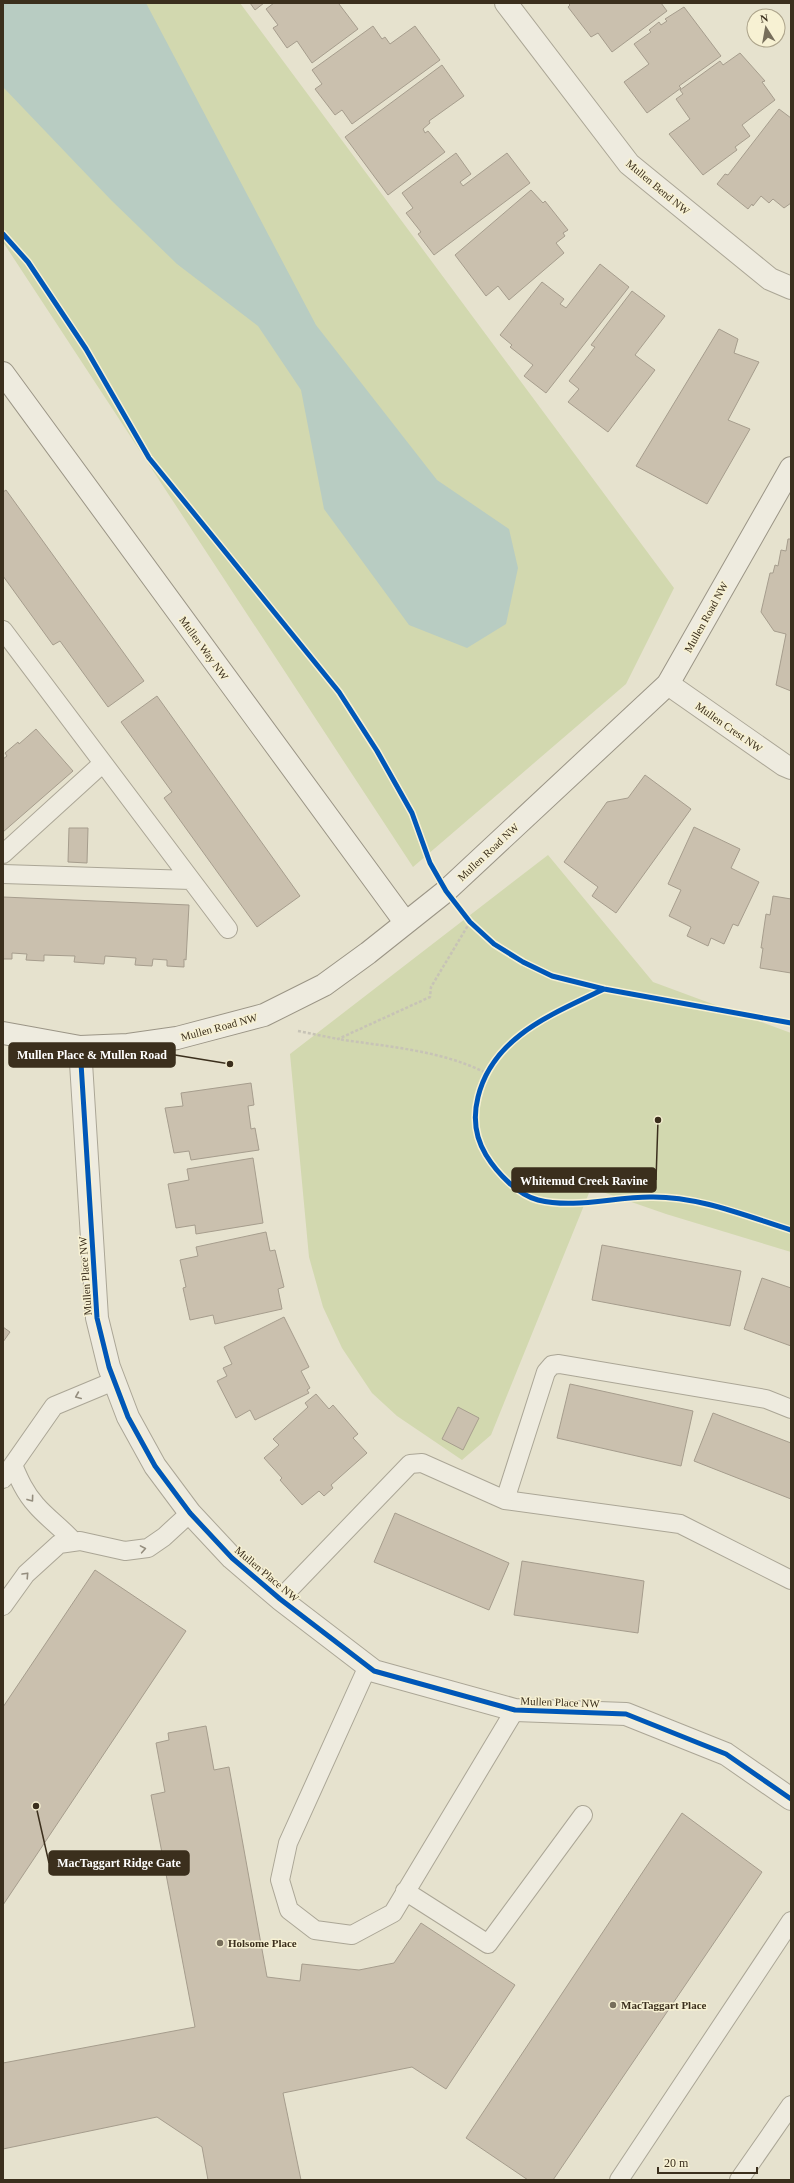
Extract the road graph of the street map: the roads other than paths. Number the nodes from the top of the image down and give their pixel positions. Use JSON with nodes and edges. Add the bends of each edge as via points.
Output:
{"nodes":[{"id":1,"x":506,"y":3,"type":"edge"},
{"id":2,"x":791,"y":288,"type":"edge"},
{"id":3,"x":6,"y":383,"type":"edge"},
{"id":4,"x":791,"y":468,"type":"edge"},
{"id":5,"x":3,"y":630,"type":"edge"},
{"id":6,"x":668,"y":684,"type":"junction"},
{"id":7,"x":103,"y":763,"type":"junction"},
{"id":8,"x":791,"y":768,"type":"edge"},
{"id":9,"x":3,"y":854,"type":"edge"},
{"id":10,"x":3,"y":874,"type":"edge"},
{"id":11,"x":191,"y":880,"type":"junction"},
{"id":12,"x":406,"y":922,"type":"junction"},
{"id":13,"x":228,"y":930,"type":"dead end"},
{"id":14,"x":3,"y":1033,"type":"edge"},
{"id":15,"x":80,"y":1047,"type":"junction"},
{"id":16,"x":114,"y":1381,"type":"junction"},
{"id":17,"x":791,"y":1409,"type":"edge"},
{"id":18,"x":8,"y":1472,"type":"edge"},
{"id":19,"x":505,"y":1500,"type":"junction"},
{"id":20,"x":190,"y":1513,"type":"junction"},
{"id":21,"x":74,"y":1542,"type":"junction"},
{"id":22,"x":791,"y":1580,"type":"edge"},
{"id":23,"x":280,"y":1599,"type":"junction"},
{"id":24,"x":3,"y":1606,"type":"edge"},
{"id":25,"x":368,"y":1666,"type":"junction"},
{"id":26,"x":515,"y":1710,"type":"junction"},
{"id":27,"x":791,"y":1799,"type":"edge"},
{"id":28,"x":583,"y":1815,"type":"dead end"},
{"id":29,"x":405,"y":1892,"type":"junction"},
{"id":30,"x":791,"y":1921,"type":"edge"},
{"id":31,"x":791,"y":2105,"type":"edge"},
{"id":32,"x":619,"y":2180,"type":"edge"},
{"id":33,"x":739,"y":2180,"type":"edge"}],
"edges":[{"from":1,"to":2,"type":"street","name":"Mullen Bend NW","via":[[628,164],[770,279]]},
{"from":3,"to":12,"type":"street","name":"Mullen Way NW"},
{"from":4,"to":6,"type":"street","name":"Mullen Road NW"},
{"from":5,"to":7,"type":"lane"},
{"from":6,"to":8,"type":"street","name":"Mullen Crest NW"},
{"from":6,"to":12,"type":"street","name":"Mullen Road NW","via":[[446,891]]},
{"from":7,"to":9,"type":"lane"},
{"from":7,"to":11,"type":"lane"},
{"from":10,"to":11,"type":"lane"},
{"from":11,"to":13,"type":"lane"},
{"from":12,"to":15,"type":"street","name":"Mullen Road NW","via":[[324,985],[264,1015],[177,1038],[128,1045]]},
{"from":14,"to":15,"type":"street","name":"Mullen Road NW"},
{"from":15,"to":16,"type":"street","name":"Mullen Place NW","via":[[97,1318]]},
{"from":16,"to":18,"type":"lane","one_way":true,"via":[[54,1406]]},
{"from":16,"to":20,"type":"street","name":"Mullen Place NW","via":[[128,1417],[155,1466]]},
{"from":17,"to":19,"type":"lane","via":[[766,1399],[559,1364],[552,1365],[546,1372]]},
{"from":18,"to":21,"type":"lane","one_way":true,"via":[[36,1506]]},
{"from":19,"to":22,"type":"lane","via":[[680,1524]]},
{"from":19,"to":23,"type":"lane","via":[[422,1463],[410,1464]]},
{"from":21,"to":20,"type":"lane","one_way":true,"via":[[80,1541],[125,1551],[148,1548]]},
{"from":20,"to":23,"type":"street","name":"Mullen Place NW","via":[[232,1558]]},
{"from":24,"to":21,"type":"lane","one_way":true,"via":[[26,1574],[59,1544]]},
{"from":23,"to":25,"type":"street","name":"Mullen Place NW"},
{"from":25,"to":26,"type":"street","name":"Mullen Place NW","via":[[374,1671]]},
{"from":25,"to":29,"type":"lane","via":[[288,1843],[280,1880],[289,1910],[315,1930],[352,1935],[393,1913]]},
{"from":26,"to":27,"type":"street","name":"Mullen Place NW","via":[[626,1714],[726,1754]]},
{"from":26,"to":29,"type":"lane"},
{"from":28,"to":29,"type":"lane","via":[[488,1944]]},
{"from":30,"to":32,"type":"lane"},
{"from":31,"to":33,"type":"lane"}]}
